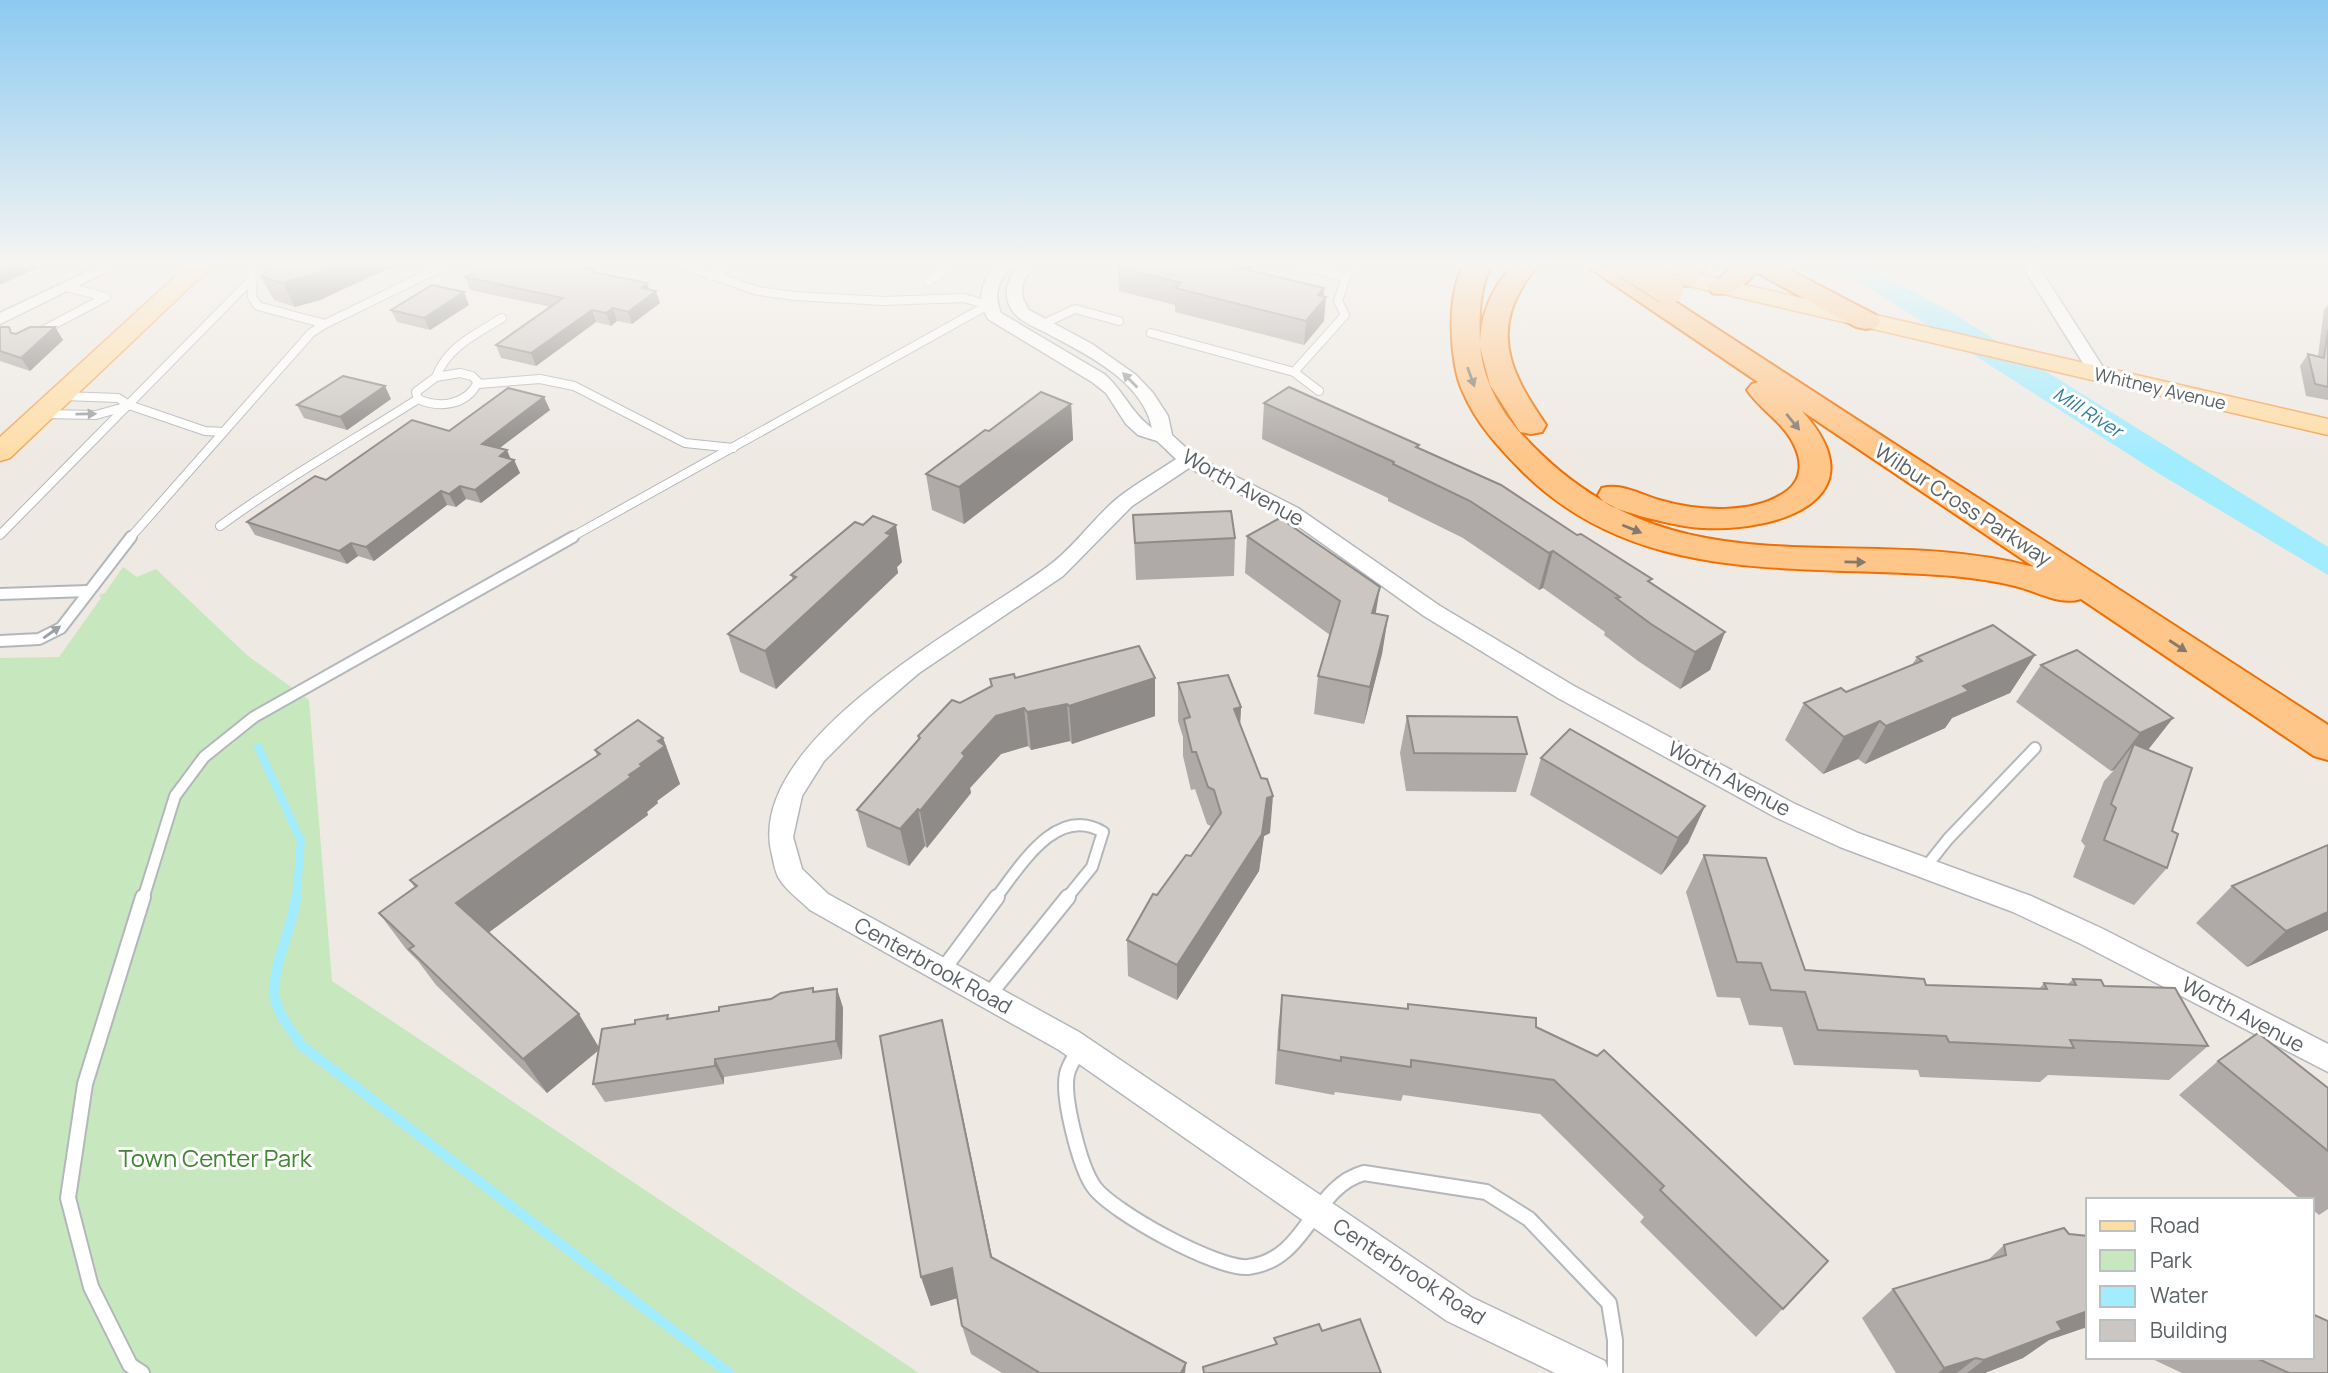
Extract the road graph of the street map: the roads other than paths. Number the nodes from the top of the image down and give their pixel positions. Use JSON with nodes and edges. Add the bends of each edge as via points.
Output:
{"nodes":[{"id":1,"x":47,"y":328,"type":"edge"},
{"id":2,"x":134,"y":328,"type":"edge"},
{"id":3,"x":204,"y":328,"type":"edge"},
{"id":4,"x":319,"y":328,"type":"edge"},
{"id":5,"x":487,"y":328,"type":"edge"},
{"id":6,"x":947,"y":328,"type":"edge"},
{"id":7,"x":1014,"y":328,"type":"edge"},
{"id":8,"x":1051,"y":328,"type":"edge"},
{"id":9,"x":1333,"y":328,"type":"edge"},
{"id":10,"x":1465,"y":328,"type":"edge"},
{"id":11,"x":1493,"y":328,"type":"edge"},
{"id":12,"x":1699,"y":328,"type":"edge"},
{"id":13,"x":1758,"y":328,"type":"edge"},
{"id":14,"x":1898,"y":328,"type":"edge"},
{"id":15,"x":2069,"y":328,"type":"edge"},
{"id":16,"x":1152,"y":333,"type":"dead end"},
{"id":17,"x":1712,"y":339,"type":"junction"},
{"id":18,"x":24,"y":340,"type":"edge"},
{"id":19,"x":1294,"y":372,"type":"junction"},
{"id":20,"x":2099,"y":375,"type":"junction"},
{"id":21,"x":436,"y":377,"type":"junction"},
{"id":22,"x":478,"y":384,"type":"junction"},
{"id":23,"x":1319,"y":391,"type":"dead end"},
{"id":24,"x":61,"y":396,"type":"junction"},
{"id":25,"x":418,"y":399,"type":"junction"},
{"id":26,"x":129,"y":405,"type":"junction"},
{"id":27,"x":41,"y":414,"type":"junction"},
{"id":28,"x":2328,"y":427,"type":"edge"},
{"id":29,"x":223,"y":432,"type":"junction"},
{"id":30,"x":1163,"y":437,"type":"junction"},
{"id":31,"x":733,"y":448,"type":"junction"},
{"id":32,"x":0,"y":452,"type":"edge"},
{"id":33,"x":1188,"y":460,"type":"junction"},
{"id":34,"x":220,"y":526,"type":"dead end"},
{"id":35,"x":0,"y":535,"type":"edge"},
{"id":36,"x":88,"y":591,"type":"junction"},
{"id":37,"x":0,"y":594,"type":"edge"},
{"id":38,"x":2139,"y":621,"type":"junction"},
{"id":39,"x":0,"y":641,"type":"edge"},
{"id":40,"x":2328,"y":713,"type":"edge"},
{"id":41,"x":2328,"y":745,"type":"edge"},
{"id":42,"x":2035,"y":748,"type":"dead end"},
{"id":43,"x":1925,"y":868,"type":"junction"},
{"id":44,"x":942,"y":971,"type":"junction"},
{"id":45,"x":988,"y":996,"type":"junction"},
{"id":46,"x":1079,"y":1048,"type":"junction"},
{"id":47,"x":2328,"y":1059,"type":"edge"},
{"id":48,"x":1318,"y":1212,"type":"junction"},
{"id":49,"x":142,"y":1373,"type":"edge"},
{"id":50,"x":1592,"y":1373,"type":"edge"},
{"id":51,"x":1615,"y":1373,"type":"edge"}],
"edges":[{"from":1,"to":18,"type":"lane"},
{"from":2,"to":24,"type":"main road"},
{"from":3,"to":26,"type":"lane"},
{"from":4,"to":29,"type":"lane"},
{"from":5,"to":21,"type":"lane","via":[[450,352],[439,364]]},
{"from":6,"to":31,"type":"lane"},
{"from":7,"to":30,"type":"street","name":"Worth Avenue","via":[[1098,378],[1144,431]]},
{"from":30,"to":8,"type":"street","name":"Worth Avenue","one_way":true,"via":[[1159,417],[1124,373]]},
{"from":9,"to":19,"type":"lane"},
{"from":10,"to":38,"type":"highway","one_way":true,"via":[[1467,369],[1486,408],[1520,453],[1580,503],[1614,522],[1675,545],[1756,559],[1994,569],[2050,583]]},
{"from":17,"to":11,"type":"highway","one_way":true,"via":[[1779,405],[1810,446],[1815,459],[1812,483],[1785,506],[1722,519],[1655,510],[1593,483],[1549,446],[1513,402],[1502,381]]},
{"from":12,"to":17,"type":"highway","name":"Wilbur Cross Parkway"},
{"from":13,"to":40,"type":"highway","name":"Wilbur Cross Parkway"},
{"from":14,"to":20,"type":"main road","name":"Whitney Avenue"},
{"from":15,"to":20,"type":"street"},
{"from":16,"to":19,"type":"lane"},
{"from":17,"to":38,"type":"highway","name":"Wilbur Cross Parkway"},
{"from":19,"to":23,"type":"lane"},
{"from":20,"to":28,"type":"main road","name":"Whitney Avenue"},
{"from":21,"to":22,"type":"lane","via":[[467,374]]},
{"from":21,"to":25,"type":"lane","via":[[419,387]]},
{"from":22,"to":25,"type":"lane","via":[[454,402],[430,404]]},
{"from":22,"to":31,"type":"lane","via":[[540,379],[574,386],[685,443]]},
{"from":24,"to":26,"type":"lane","via":[[118,398]]},
{"from":24,"to":27,"type":"main road"},
{"from":25,"to":34,"type":"lane"},
{"from":27,"to":26,"type":"lane","one_way":true,"via":[[96,415]]},
{"from":26,"to":29,"type":"lane","via":[[205,431]]},
{"from":26,"to":35,"type":"lane"},
{"from":27,"to":32,"type":"main road"},
{"from":29,"to":36,"type":"lane"},
{"from":30,"to":33,"type":"street","name":"Worth Avenue"},
{"from":31,"to":49,"type":"lane","via":[[254,717],[204,757],[175,796],[85,1084],[68,1198],[91,1287],[130,1365]]},
{"from":33,"to":43,"type":"street","name":"Worth Avenue","via":[[1291,512],[1432,611],[1566,692],[1784,810]]},
{"from":33,"to":44,"type":"street","name":"Centerbrook Road","via":[[1125,502],[1056,571],[911,667],[816,755],[790,794],[780,837],[790,874],[819,902]]},
{"from":36,"to":37,"type":"lane"},
{"from":39,"to":36,"type":"lane","one_way":true,"via":[[48,638]]},
{"from":38,"to":41,"type":"highway","name":"Wilbur Cross Parkway","one_way":true},
{"from":42,"to":43,"type":"lane"},
{"from":43,"to":47,"type":"street","name":"Worth Avenue","via":[[2001,895],[2091,936]]},
{"from":44,"to":45,"type":"street","name":"Centerbrook Road"},
{"from":44,"to":45,"type":"lane","via":[[1031,853],[1060,827],[1082,822],[1093,825],[1103,832],[1092,867]]},
{"from":45,"to":46,"type":"street","name":"Centerbrook Road"},
{"from":46,"to":48,"type":"street","name":"Centerbrook Road"},
{"from":46,"to":48,"type":"lane","via":[[1067,1075],[1066,1094],[1094,1188],[1112,1203],[1173,1240],[1227,1265],[1248,1267],[1278,1258]]},
{"from":48,"to":50,"type":"street","name":"Centerbrook Road","via":[[1459,1309]]},
{"from":48,"to":51,"type":"lane","via":[[1346,1178],[1364,1173],[1486,1192],[1510,1205],[1609,1303]]}]}
